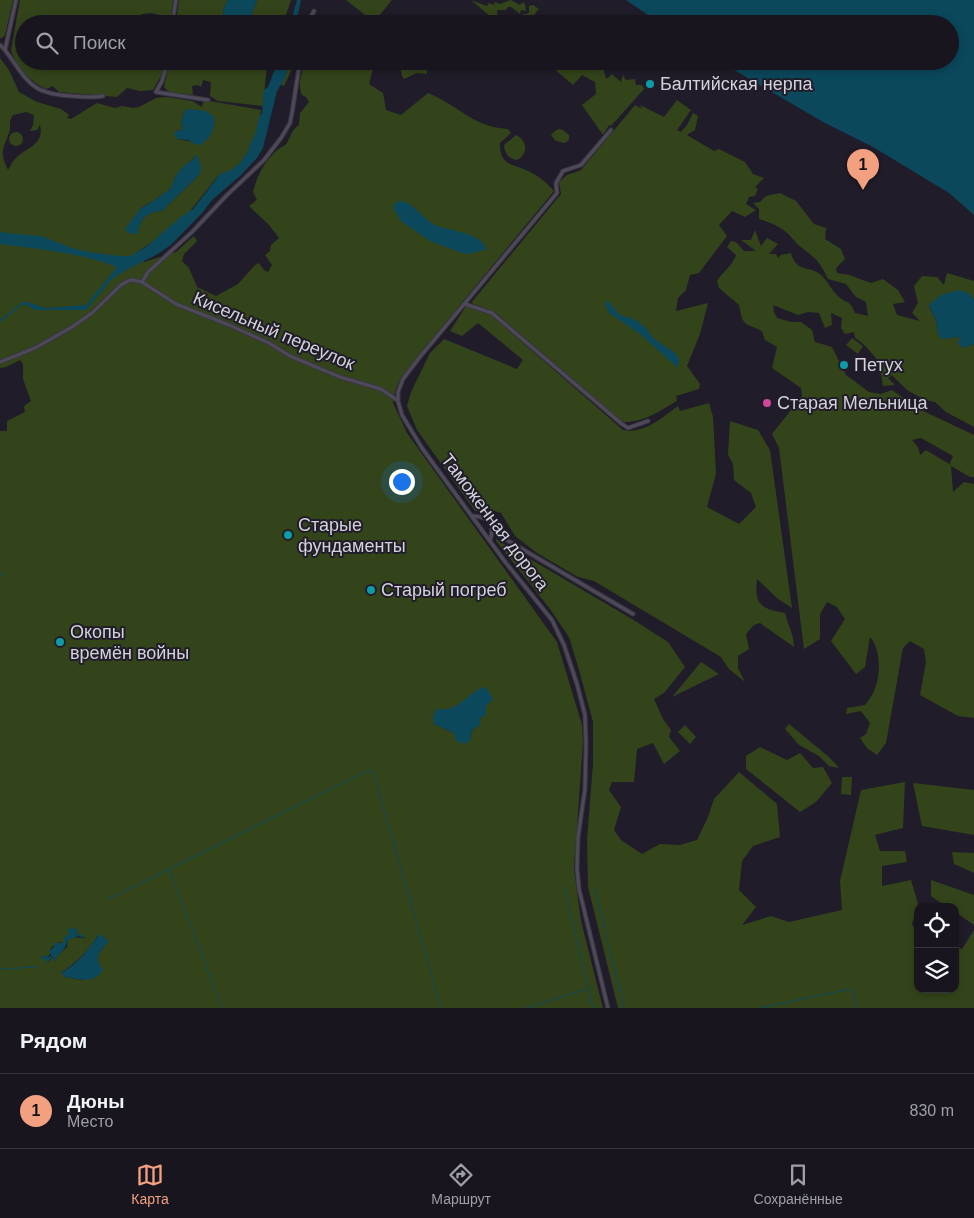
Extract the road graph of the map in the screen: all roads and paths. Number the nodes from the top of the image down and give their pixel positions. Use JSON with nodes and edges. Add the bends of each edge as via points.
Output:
{"nodes":[{"id":1,"x":16,"y":0,"type":"edge"},
{"id":2,"x":176,"y":0,"type":"edge"},
{"id":3,"x":314,"y":11,"type":"dead end"},
{"id":4,"x":174,"y":15,"type":"edge"},
{"id":5,"x":312,"y":15,"type":"edge"},
{"id":6,"x":0,"y":45,"type":"edge"},
{"id":7,"x":5,"y":50,"type":"junction"},
{"id":8,"x":15,"y":63,"type":"edge"},
{"id":9,"x":20,"y":70,"type":"edge"},
{"id":10,"x":165,"y":70,"type":"edge"},
{"id":11,"x":299,"y":70,"type":"edge"},
{"id":12,"x":103,"y":96,"type":"dead end"},
{"id":13,"x":208,"y":100,"type":"dead end"},
{"id":14,"x":611,"y":130,"type":"dead end"},
{"id":15,"x":142,"y":282,"type":"junction"},
{"id":16,"x":466,"y":304,"type":"junction"},
{"id":17,"x":0,"y":362,"type":"edge"},
{"id":18,"x":398,"y":401,"type":"junction"},
{"id":19,"x":648,"y":421,"type":"dead end"},
{"id":20,"x":472,"y":516,"type":"junction"},
{"id":21,"x":493,"y":530,"type":"junction"},
{"id":22,"x":490,"y":542,"type":"junction"},
{"id":23,"x":633,"y":614,"type":"dead end"},
{"id":24,"x":608,"y":1008,"type":"edge"}],
"edges":[{"from":1,"to":7,"type":"street"},
{"from":2,"to":4,"type":"street"},
{"from":3,"to":5,"type":"street"},
{"from":6,"to":7,"type":"street"},
{"from":7,"to":8,"type":"street"},
{"from":9,"to":12,"type":"street","via":[[42,92],[94,98]]},
{"from":10,"to":13,"type":"street","via":[[156,92]]},
{"from":11,"to":15,"type":"street","via":[[290,123],[270,153],[148,272]]},
{"from":14,"to":16,"type":"street","via":[[581,165],[563,170],[556,183],[557,192]]},
{"from":15,"to":17,"type":"street","via":[[128,281],[72,328]]},
{"from":15,"to":18,"type":"street","name":"Кисельный переулок","via":[[176,304],[225,323],[340,377],[380,389]]},
{"from":16,"to":18,"type":"street","via":[[404,379]]},
{"from":16,"to":19,"type":"street","via":[[492,313],[628,428]]},
{"from":18,"to":20,"type":"street","name":"Таможенная дорога","via":[[422,448]]},
{"from":20,"to":21,"type":"street","via":[[489,520]]},
{"from":20,"to":22,"type":"street","name":"Таможенная дорога"},
{"from":21,"to":22,"type":"street"},
{"from":21,"to":23,"type":"street"},
{"from":22,"to":24,"type":"street","name":"Таможенная дорога","via":[[560,634],[584,709],[585,789],[577,868],[579,889]]}]}
